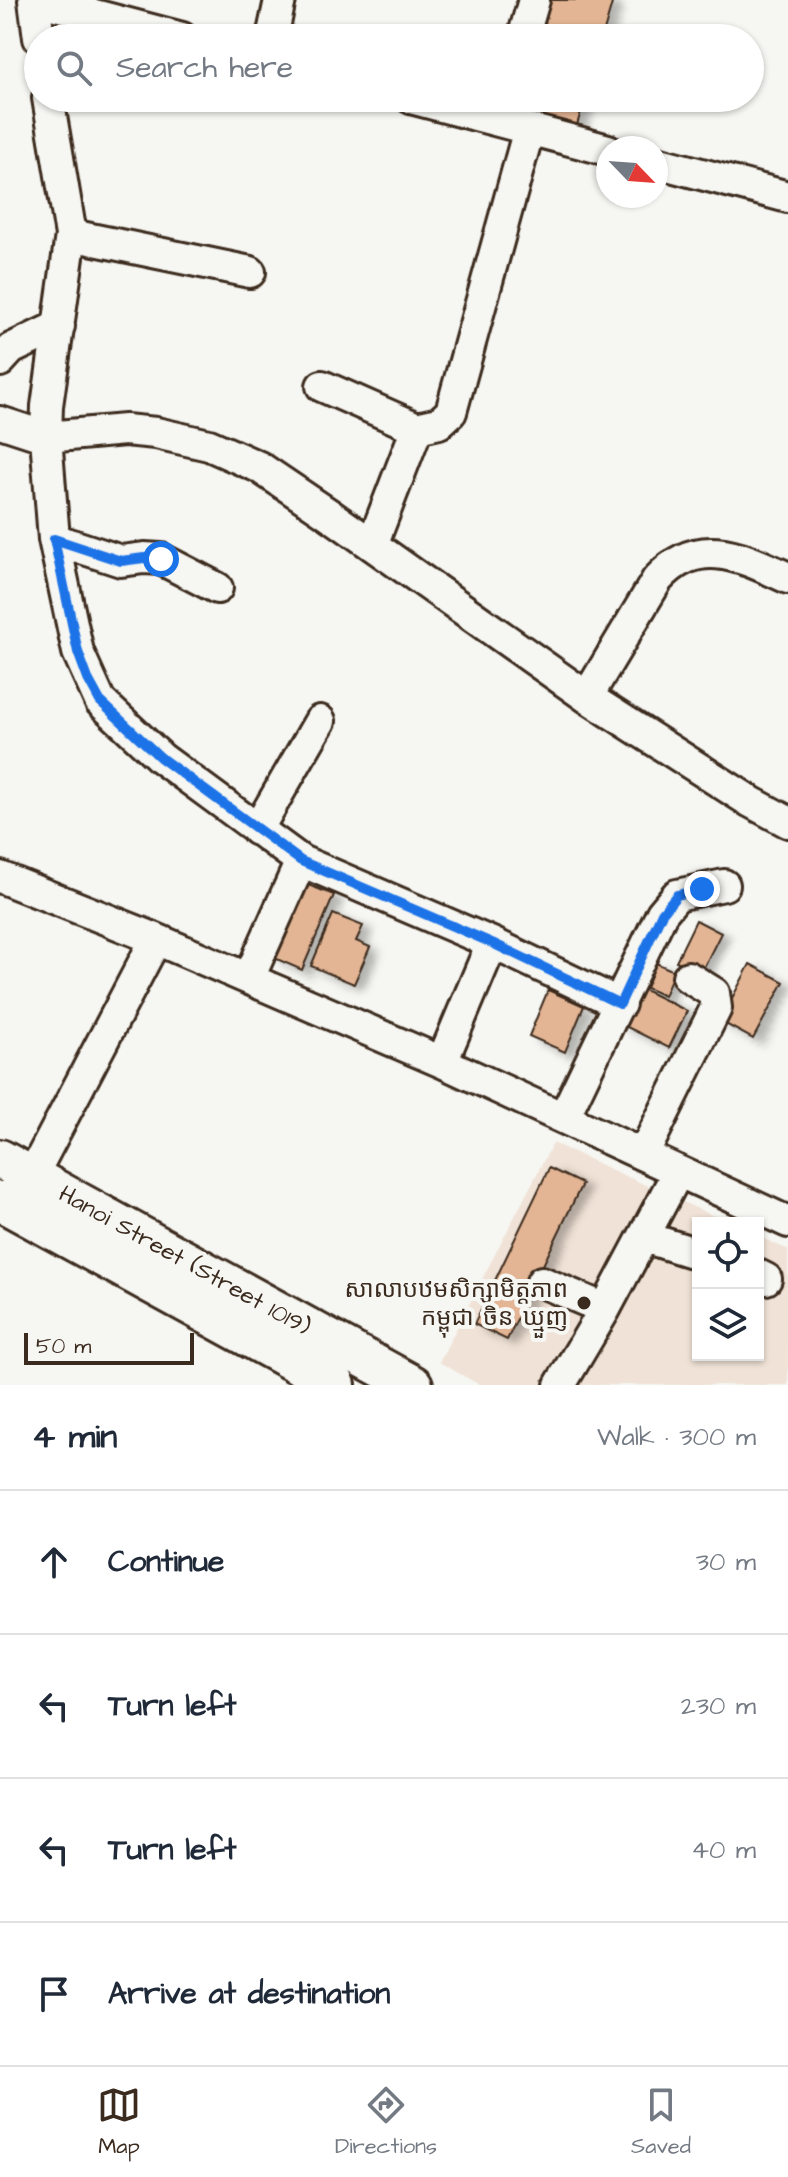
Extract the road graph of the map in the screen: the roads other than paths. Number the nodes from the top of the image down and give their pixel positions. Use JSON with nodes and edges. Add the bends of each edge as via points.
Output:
{"nodes":[{"id":1,"x":36,"y":0,"type":"edge"},
{"id":2,"x":280,"y":0,"type":"edge"},
{"id":3,"x":534,"y":0,"type":"edge"},
{"id":4,"x":38,"y":24,"type":"edge"},
{"id":5,"x":128,"y":24,"type":"edge"},
{"id":6,"x":275,"y":24,"type":"edge"},
{"id":7,"x":527,"y":24,"type":"edge"},
{"id":8,"x":50,"y":112,"type":"edge"},
{"id":9,"x":490,"y":112,"type":"edge"},
{"id":10,"x":512,"y":116,"type":"edge"},
{"id":11,"x":596,"y":146,"type":"edge"},
{"id":12,"x":668,"y":165,"type":"edge"},
{"id":13,"x":788,"y":197,"type":"edge"},
{"id":14,"x":71,"y":235,"type":"junction"},
{"id":15,"x":250,"y":272,"type":"dead end"},
{"id":16,"x":59,"y":326,"type":"junction"},
{"id":17,"x":0,"y":361,"type":"edge"},
{"id":18,"x":322,"y":386,"type":"dead end"},
{"id":19,"x":0,"y":422,"type":"edge"},
{"id":20,"x":417,"y":428,"type":"junction"},
{"id":21,"x":46,"y":437,"type":"junction"},
{"id":22,"x":54,"y":539,"type":"junction"},
{"id":23,"x":372,"y":545,"type":"junction"},
{"id":24,"x":788,"y":578,"type":"edge"},
{"id":25,"x":217,"y":588,"type":"dead end"},
{"id":26,"x":587,"y":697,"type":"junction"},
{"id":27,"x":320,"y":721,"type":"dead end"},
{"id":28,"x":788,"y":822,"type":"edge"},
{"id":29,"x":257,"y":830,"type":"junction"},
{"id":30,"x":301,"y":861,"type":"junction"},
{"id":31,"x":0,"y":877,"type":"edge"},
{"id":32,"x":724,"y":885,"type":"dead end"},
{"id":33,"x":156,"y":939,"type":"junction"},
{"id":34,"x":492,"y":943,"type":"junction"},
{"id":35,"x":688,"y":977,"type":"dead end"},
{"id":36,"x":249,"y":978,"type":"junction"},
{"id":37,"x":620,"y":1004,"type":"junction"},
{"id":38,"x":442,"y":1062,"type":"junction"},
{"id":39,"x":564,"y":1117,"type":"junction"},
{"id":40,"x":643,"y":1155,"type":"junction"},
{"id":41,"x":16,"y":1168,"type":"edge"},
{"id":42,"x":678,"y":1172,"type":"junction"},
{"id":43,"x":0,"y":1201,"type":"edge"},
{"id":44,"x":788,"y":1222,"type":"edge"},
{"id":45,"x":644,"y":1237,"type":"junction"},
{"id":46,"x":692,"y":1252,"type":"edge"},
{"id":47,"x":542,"y":1282,"type":"dead end"},
{"id":48,"x":218,"y":1300,"type":"junction"},
{"id":49,"x":605,"y":1309,"type":"junction"},
{"id":50,"x":336,"y":1385,"type":"edge"},
{"id":51,"x":413,"y":1385,"type":"edge"},
{"id":52,"x":560,"y":1385,"type":"edge"}],
"edges":[{"from":1,"to":4,"type":"street"},
{"from":1,"to":5,"type":"street"},
{"from":2,"to":6,"type":"street"},
{"from":3,"to":7,"type":"street"},
{"from":8,"to":14,"type":"street"},
{"from":9,"to":10,"type":"street"},
{"from":10,"to":11,"type":"street"},
{"from":10,"to":20,"type":"street","via":[[451,412],[439,423]]},
{"from":12,"to":13,"type":"street"},
{"from":14,"to":15,"type":"street"},
{"from":14,"to":16,"type":"street"},
{"from":16,"to":17,"type":"street","via":[[11,349]]},
{"from":16,"to":21,"type":"street"},
{"from":18,"to":20,"type":"street"},
{"from":19,"to":21,"type":"street"},
{"from":20,"to":23,"type":"street"},
{"from":21,"to":22,"type":"street"},
{"from":21,"to":23,"type":"street","via":[[125,430],[209,445],[259,467]]},
{"from":22,"to":25,"type":"street","via":[[121,561],[161,559]]},
{"from":22,"to":29,"type":"street","via":[[78,652],[100,701],[161,758]]},
{"from":23,"to":26,"type":"street"},
{"from":24,"to":26,"type":"street","via":[[723,553],[695,552],[670,565]]},
{"from":26,"to":28,"type":"street"},
{"from":27,"to":29,"type":"street"},
{"from":29,"to":30,"type":"street"},
{"from":30,"to":34,"type":"street"},
{"from":30,"to":36,"type":"street"},
{"from":31,"to":33,"type":"street"},
{"from":32,"to":37,"type":"street","via":[[677,895],[662,913]]},
{"from":33,"to":36,"type":"street"},
{"from":33,"to":41,"type":"street"},
{"from":34,"to":37,"type":"street"},
{"from":34,"to":38,"type":"street"},
{"from":35,"to":40,"type":"street","via":[[714,993],[716,1008]]},
{"from":36,"to":38,"type":"street"},
{"from":37,"to":39,"type":"street"},
{"from":38,"to":39,"type":"street"},
{"from":39,"to":40,"type":"street"},
{"from":40,"to":42,"type":"street"},
{"from":41,"to":48,"type":"main road","name":"Hanoi Street (Street 1019)"},
{"from":42,"to":44,"type":"street"},
{"from":42,"to":45,"type":"street"},
{"from":43,"to":48,"type":"main road","name":"Hanoi Street (Street 1019)"},
{"from":45,"to":46,"type":"street"},
{"from":45,"to":49,"type":"street"},
{"from":47,"to":49,"type":"street"},
{"from":48,"to":50,"type":"main road","name":"Hanoi Street (Street 1019)"},
{"from":48,"to":51,"type":"main road","name":"Hanoi Street (Street 1019)"},
{"from":49,"to":52,"type":"street"}]}
